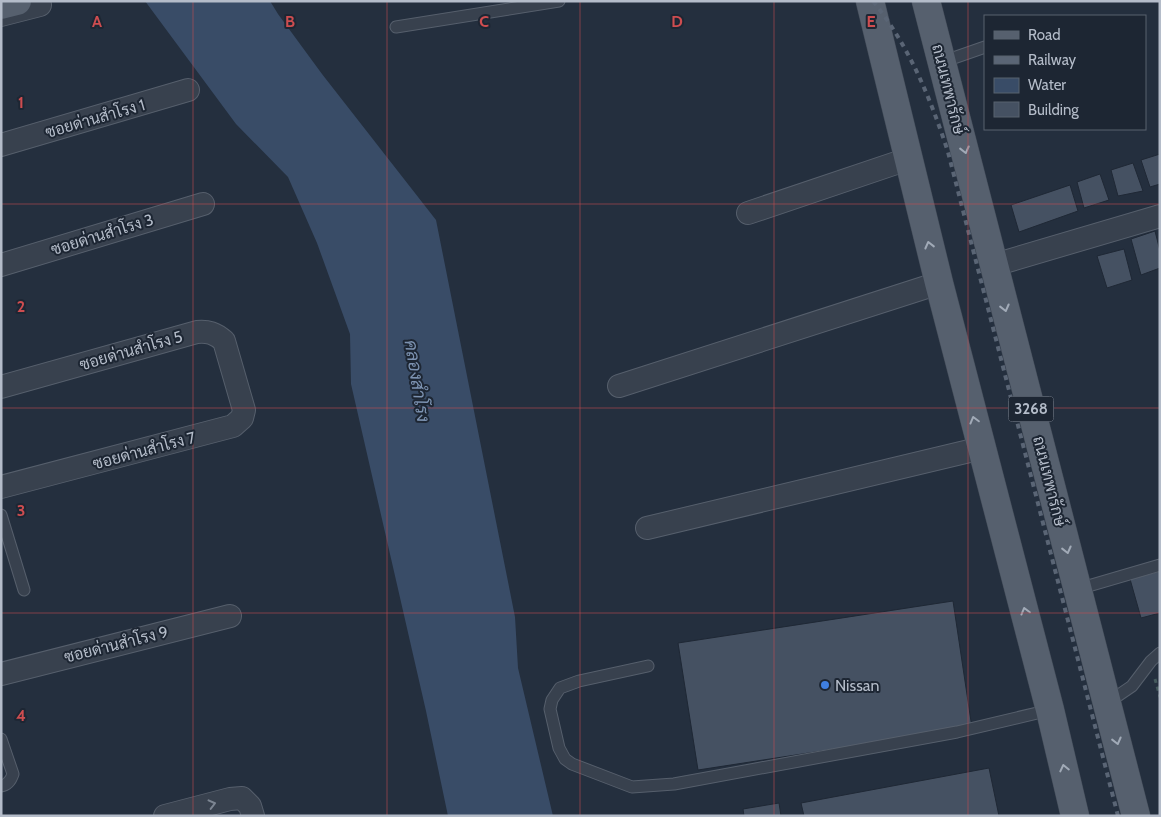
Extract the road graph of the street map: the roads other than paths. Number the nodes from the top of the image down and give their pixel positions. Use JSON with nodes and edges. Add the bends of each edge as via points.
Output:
{"nodes":[{"id":1,"x":559,"y":1,"type":"edge"},
{"id":2,"x":870,"y":1,"type":"edge"},
{"id":3,"x":926,"y":1,"type":"edge"},
{"id":4,"x":28,"y":3,"type":"edge"},
{"id":5,"x":1,"y":5,"type":"edge"},
{"id":6,"x":1,"y":15,"type":"edge"},
{"id":7,"x":396,"y":27,"type":"dead end"},
{"id":8,"x":984,"y":47,"type":"edge"},
{"id":9,"x":942,"y":62,"type":"junction"},
{"id":10,"x":188,"y":90,"type":"dead end"},
{"id":11,"x":1,"y":145,"type":"edge"},
{"id":12,"x":908,"y":159,"type":"junction"},
{"id":13,"x":203,"y":204,"type":"dead end"},
{"id":14,"x":748,"y":213,"type":"dead end"},
{"id":15,"x":1160,"y":216,"type":"edge"},
{"id":16,"x":1,"y":265,"type":"edge"},
{"id":17,"x":994,"y":265,"type":"junction"},
{"id":18,"x":939,"y":283,"type":"junction"},
{"id":19,"x":234,"y":375,"type":"joint"},
{"id":20,"x":619,"y":386,"type":"dead end"},
{"id":21,"x":1,"y":387,"type":"edge"},
{"id":22,"x":982,"y":448,"type":"junction"},
{"id":23,"x":1,"y":487,"type":"edge"},
{"id":24,"x":1,"y":515,"type":"edge"},
{"id":25,"x":647,"y":528,"type":"dead end"},
{"id":26,"x":1160,"y":564,"type":"edge"},
{"id":27,"x":1078,"y":589,"type":"junction"},
{"id":28,"x":24,"y":590,"type":"dead end"},
{"id":29,"x":230,"y":616,"type":"dead end"},
{"id":30,"x":1160,"y":654,"type":"edge"},
{"id":31,"x":648,"y":666,"type":"dead end"},
{"id":32,"x":1,"y":674,"type":"edge"},
{"id":33,"x":1107,"y":704,"type":"junction"},
{"id":34,"x":1050,"y":710,"type":"junction"},
{"id":35,"x":1,"y":739,"type":"edge"},
{"id":36,"x":1,"y":786,"type":"edge"},
{"id":37,"x":165,"y":816,"type":"edge"},
{"id":38,"x":253,"y":816,"type":"edge"},
{"id":39,"x":1075,"y":816,"type":"edge"},
{"id":40,"x":1136,"y":816,"type":"edge"}],
"edges":[{"from":1,"to":7,"type":"lane"},
{"from":2,"to":12,"type":"main road"},
{"from":3,"to":9,"type":"main road","name":"ถนนเทพารักษ์","number":"3268"},
{"from":4,"to":5,"type":"main road"},
{"from":4,"to":6,"type":"street"},
{"from":8,"to":9,"type":"lane"},
{"from":9,"to":17,"type":"main road","name":"ถนนเทพารักษ์","number":"3268","one_way":true},
{"from":10,"to":11,"type":"street","name":"ซอยด่านสำโรง 1"},
{"from":12,"to":14,"type":"street"},
{"from":18,"to":12,"type":"main road","one_way":true},
{"from":13,"to":16,"type":"street","name":"ซอยด่านสำโรง 3"},
{"from":15,"to":17,"type":"street"},
{"from":17,"to":27,"type":"main road","name":"ถนนเทพารักษ์","number":"3268","one_way":true},
{"from":18,"to":20,"type":"street"},
{"from":22,"to":18,"type":"main road","one_way":true},
{"from":19,"to":21,"type":"street","name":"ซอยด่านสำโรง 5","via":[[224,341],[208,332],[197,332]]},
{"from":19,"to":23,"type":"street","name":"ซอยด่านสำโรง 7","via":[[244,410],[242,418],[233,426]]},
{"from":22,"to":25,"type":"street"},
{"from":34,"to":22,"type":"main road","one_way":true},
{"from":24,"to":28,"type":"lane"},
{"from":26,"to":27,"type":"lane"},
{"from":27,"to":33,"type":"main road","name":"ถนนเทพารักษ์","number":"3268"},
{"from":29,"to":32,"type":"street","name":"ซอยด่านสำโรง 9"},
{"from":30,"to":33,"type":"lane","via":[[1132,686]]},
{"from":31,"to":34,"type":"lane","via":[[560,688],[550,709],[559,748],[565,759],[632,788],[957,732]]},
{"from":33,"to":40,"type":"main road","name":"ถนนเทพารักษ์","number":"3268","one_way":true},
{"from":39,"to":34,"type":"main road","one_way":true},
{"from":35,"to":36,"type":"lane","via":[[13,774]]},
{"from":37,"to":38,"type":"street","one_way":true,"via":[[242,798],[250,806]]}]}
